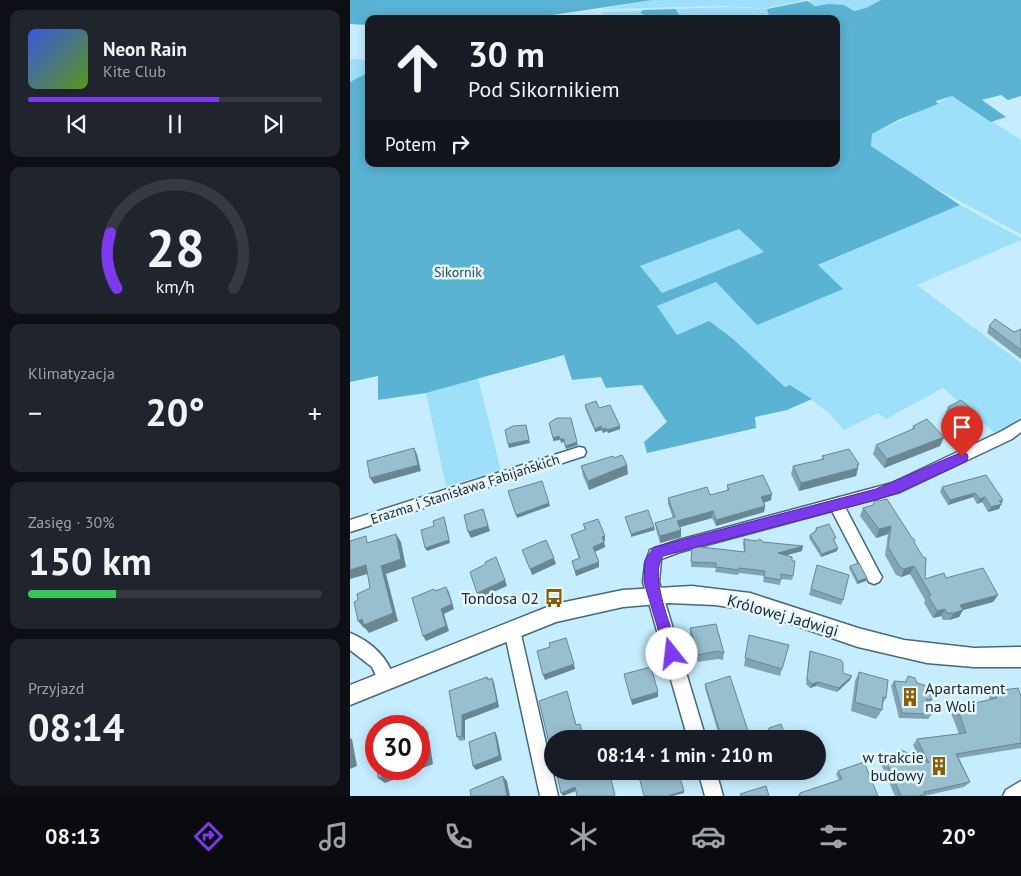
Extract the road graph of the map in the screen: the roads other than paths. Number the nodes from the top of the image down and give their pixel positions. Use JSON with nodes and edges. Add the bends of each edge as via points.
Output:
{"nodes":[{"id":1,"x":1021,"y":425,"type":"edge"},
{"id":2,"x":579,"y":452,"type":"dead end"},
{"id":3,"x":836,"y":504,"type":"junction"},
{"id":4,"x":350,"y":526,"type":"edge"},
{"id":5,"x":874,"y":577,"type":"dead end"},
{"id":6,"x":654,"y":594,"type":"junction"},
{"id":7,"x":512,"y":630,"type":"junction"},
{"id":8,"x":350,"y":641,"type":"edge"},
{"id":9,"x":1021,"y":657,"type":"edge"},
{"id":10,"x":387,"y":680,"type":"junction"},
{"id":11,"x":350,"y":695,"type":"edge"},
{"id":12,"x":694,"y":730,"type":"edge"},
{"id":13,"x":710,"y":780,"type":"edge"},
{"id":14,"x":1021,"y":790,"type":"edge"},
{"id":15,"x":549,"y":796,"type":"edge"},
{"id":16,"x":714,"y":796,"type":"edge"},
{"id":17,"x":1012,"y":796,"type":"edge"}],
"edges":[{"from":1,"to":3,"type":"street","via":[[1007,435],[895,488]]},
{"from":2,"to":4,"type":"street","name":"Erazma i Stanisława Fabijańskich"},
{"from":3,"to":5,"type":"street"},
{"from":3,"to":6,"type":"street","via":[[659,552],[652,564]]},
{"from":6,"to":7,"type":"street","name":"Królowej Jadwigi","via":[[586,604]]},
{"from":6,"to":9,"type":"street","name":"Królowej Jadwigi","via":[[698,594],[740,599],[911,652],[969,658]]},
{"from":6,"to":12,"type":"street"},
{"from":7,"to":10,"type":"street","name":"Królowej Jadwigi"},
{"from":7,"to":15,"type":"street"},
{"from":8,"to":10,"type":"street","via":[[375,658],[384,669]]},
{"from":10,"to":11,"type":"street","name":"Królowej Jadwigi"},
{"from":13,"to":16,"type":"street"},
{"from":14,"to":17,"type":"street"}]}
